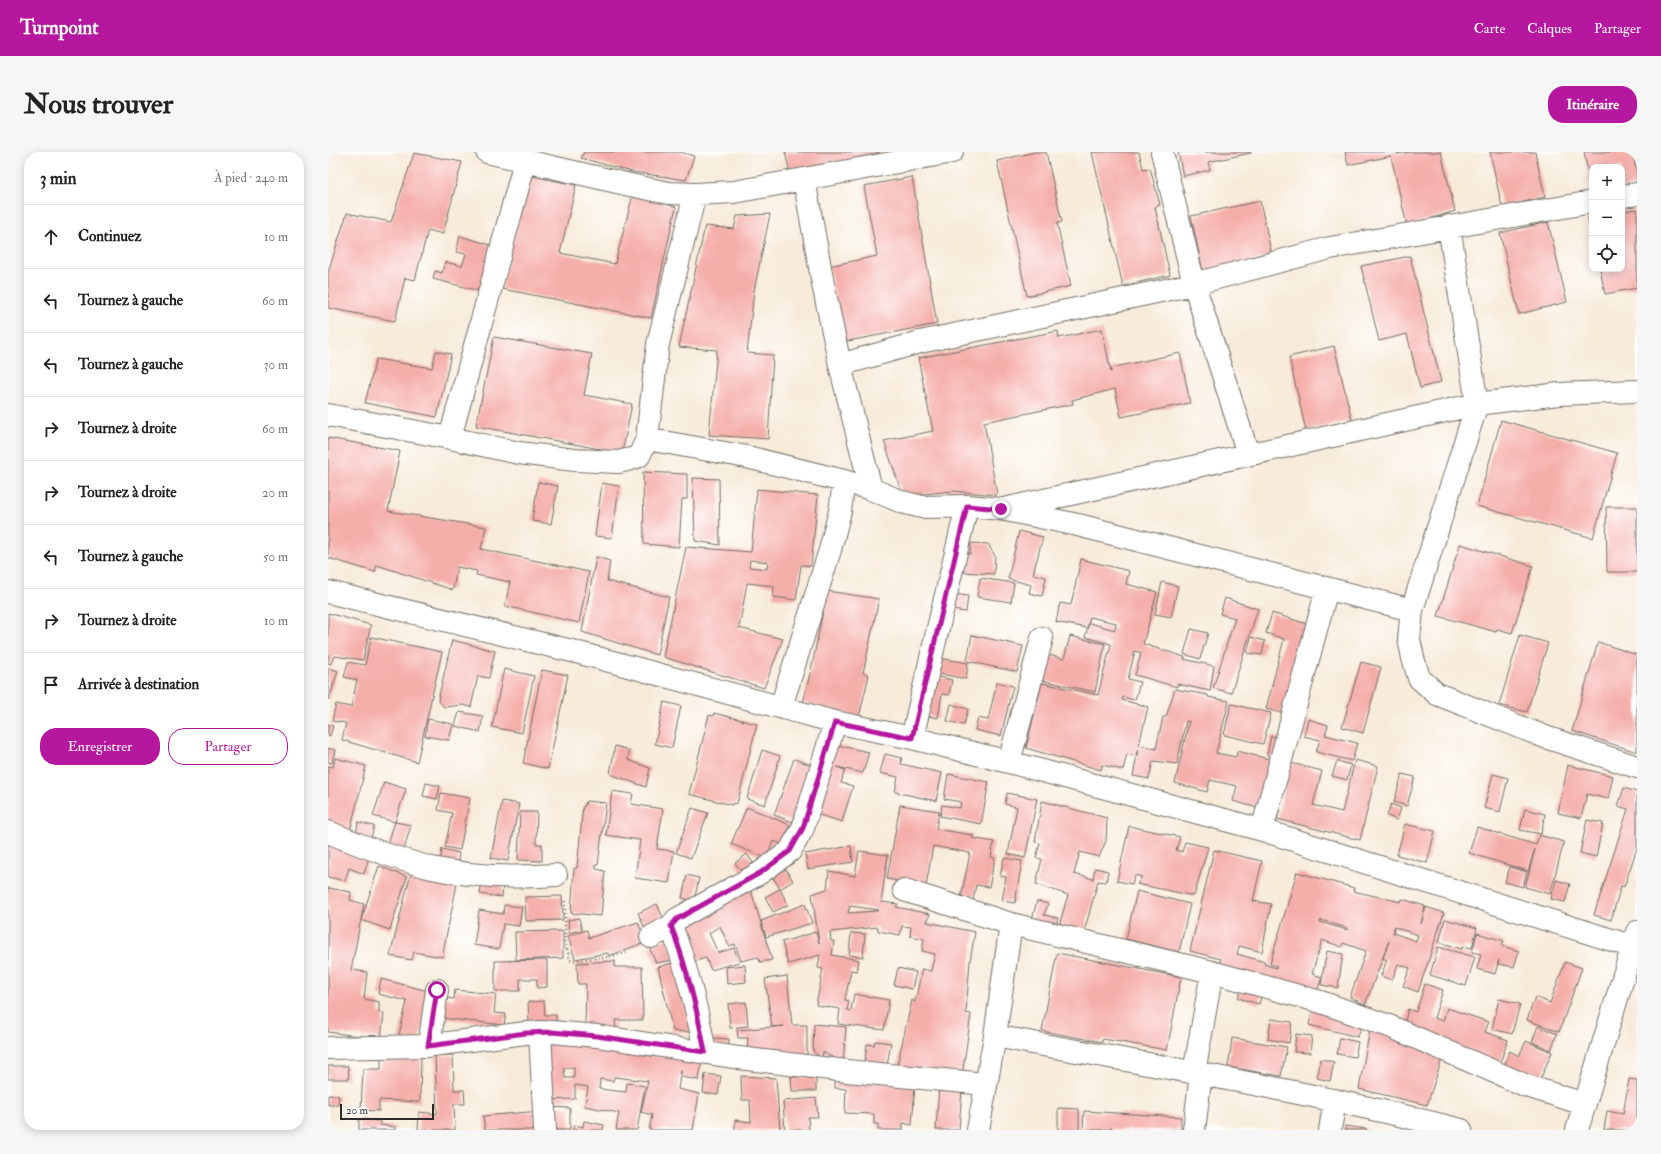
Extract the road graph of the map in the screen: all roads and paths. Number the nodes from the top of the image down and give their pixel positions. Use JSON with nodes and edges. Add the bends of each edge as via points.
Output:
{"nodes":[{"id":1,"x":487,"y":152,"type":"edge"},
{"id":2,"x":952,"y":152,"type":"edge"},
{"id":3,"x":1162,"y":152,"type":"edge"},
{"id":4,"x":536,"y":159,"type":"edge"},
{"id":5,"x":804,"y":179,"type":"junction"},
{"id":6,"x":695,"y":194,"type":"junction"},
{"id":7,"x":1637,"y":194,"type":"edge"},
{"id":8,"x":1625,"y":196,"type":"edge"},
{"id":9,"x":1589,"y":203,"type":"edge"},
{"id":10,"x":1449,"y":226,"type":"junction"},
{"id":11,"x":1194,"y":284,"type":"junction"},
{"id":12,"x":840,"y":365,"type":"junction"},
{"id":13,"x":1637,"y":391,"type":"edge"},
{"id":14,"x":1477,"y":404,"type":"junction"},
{"id":15,"x":328,"y":415,"type":"edge"},
{"id":16,"x":450,"y":438,"type":"junction"},
{"id":17,"x":648,"y":439,"type":"junction"},
{"id":18,"x":1248,"y":454,"type":"junction"},
{"id":19,"x":844,"y":481,"type":"junction"},
{"id":20,"x":871,"y":489,"type":"junction"},
{"id":21,"x":967,"y":506,"type":"junction"},
{"id":22,"x":1001,"y":509,"type":"junction"},
{"id":23,"x":1327,"y":589,"type":"junction"},
{"id":24,"x":328,"y":592,"type":"edge"},
{"id":25,"x":1412,"y":610,"type":"junction"},
{"id":26,"x":1042,"y":638,"type":"dead end"},
{"id":27,"x":780,"y":707,"type":"junction"},
{"id":28,"x":835,"y":722,"type":"junction"},
{"id":29,"x":912,"y":738,"type":"junction"},
{"id":30,"x":1009,"y":762,"type":"junction"},
{"id":31,"x":1637,"y":767,"type":"edge"},
{"id":32,"x":1262,"y":830,"type":"junction"},
{"id":33,"x":328,"y":832,"type":"edge"},
{"id":34,"x":556,"y":875,"type":"joint"},
{"id":35,"x":904,"y":890,"type":"dead end"},
{"id":36,"x":1011,"y":924,"type":"junction"},
{"id":37,"x":671,"y":926,"type":"junction"},
{"id":38,"x":651,"y":937,"type":"dead end"},
{"id":39,"x":1635,"y":942,"type":"edge"},
{"id":40,"x":609,"y":957,"type":"dead end"},
{"id":41,"x":1212,"y":972,"type":"junction"},
{"id":42,"x":437,"y":990,"type":"dead end"},
{"id":43,"x":540,"y":1032,"type":"junction"},
{"id":44,"x":995,"y":1036,"type":"junction"},
{"id":45,"x":428,"y":1046,"type":"junction"},
{"id":46,"x":328,"y":1048,"type":"edge"},
{"id":47,"x":705,"y":1052,"type":"junction"},
{"id":48,"x":1198,"y":1073,"type":"junction"},
{"id":49,"x":986,"y":1084,"type":"junction"},
{"id":50,"x":1335,"y":1100,"type":"junction"},
{"id":51,"x":1584,"y":1104,"type":"junction"},
{"id":52,"x":545,"y":1130,"type":"edge"},
{"id":53,"x":978,"y":1130,"type":"edge"},
{"id":54,"x":1194,"y":1130,"type":"edge"},
{"id":55,"x":1330,"y":1130,"type":"edge"},
{"id":56,"x":1461,"y":1130,"type":"edge"},
{"id":57,"x":1577,"y":1130,"type":"edge"}],
"edges":[{"from":1,"to":4,"type":"street"},
{"from":2,"to":5,"type":"street"},
{"from":3,"to":11,"type":"street"},
{"from":4,"to":6,"type":"street","via":[[669,193]]},
{"from":4,"to":16,"type":"street"},
{"from":5,"to":6,"type":"street","via":[[734,192]]},
{"from":5,"to":12,"type":"street","via":[[822,284]]},
{"from":6,"to":17,"type":"street","via":[[658,344]]},
{"from":7,"to":8,"type":"street"},
{"from":9,"to":10,"type":"street"},
{"from":10,"to":11,"type":"street","via":[[1330,248]]},
{"from":10,"to":14,"type":"street"},
{"from":11,"to":12,"type":"street","via":[[920,342]]},
{"from":11,"to":18,"type":"street"},
{"from":12,"to":20,"type":"street"},
{"from":13,"to":14,"type":"street","via":[[1559,394]]},
{"from":14,"to":18,"type":"street"},
{"from":14,"to":25,"type":"street"},
{"from":15,"to":16,"type":"street"},
{"from":16,"to":17,"type":"street","via":[[519,453],[618,462],[639,456]]},
{"from":17,"to":19,"type":"street","via":[[747,457]]},
{"from":18,"to":22,"type":"street"},
{"from":19,"to":20,"type":"street"},
{"from":19,"to":27,"type":"street","via":[[840,511],[830,550]]},
{"from":20,"to":21,"type":"street","via":[[922,507]]},
{"from":21,"to":22,"type":"street"},
{"from":21,"to":29,"type":"street"},
{"from":22,"to":23,"type":"street","via":[[1078,525]]},
{"from":23,"to":25,"type":"street"},
{"from":23,"to":32,"type":"street"},
{"from":24,"to":27,"type":"street","via":[[572,651]]},
{"from":25,"to":31,"type":"street","via":[[1409,639],[1413,658],[1419,678],[1436,694],[1545,737]]},
{"from":26,"to":30,"type":"street"},
{"from":27,"to":28,"type":"street"},
{"from":28,"to":29,"type":"street"},
{"from":28,"to":37,"type":"street","via":[[803,828],[790,851],[760,873],[677,919]]},
{"from":29,"to":30,"type":"street"},
{"from":30,"to":32,"type":"street"},
{"from":32,"to":39,"type":"street"},
{"from":33,"to":34,"type":"street","via":[[390,856],[434,868],[517,878]]},
{"from":34,"to":40,"type":"path","via":[[561,876],[565,891],[565,941],[570,960]]},
{"from":35,"to":36,"type":"street"},
{"from":36,"to":41,"type":"street"},
{"from":36,"to":44,"type":"street"},
{"from":37,"to":38,"type":"street"},
{"from":37,"to":47,"type":"street","via":[[697,1009]]},
{"from":39,"to":51,"type":"street"},
{"from":41,"to":48,"type":"street"},
{"from":41,"to":51,"type":"street","via":[[1360,1015],[1527,1086]]},
{"from":42,"to":45,"type":"street"},
{"from":43,"to":45,"type":"street"},
{"from":43,"to":47,"type":"street","via":[[597,1036]]},
{"from":43,"to":52,"type":"street"},
{"from":44,"to":48,"type":"street"},
{"from":44,"to":49,"type":"street"},
{"from":45,"to":46,"type":"street"},
{"from":47,"to":49,"type":"street","via":[[847,1071]]},
{"from":48,"to":50,"type":"street"},
{"from":48,"to":54,"type":"street"},
{"from":49,"to":53,"type":"street"},
{"from":50,"to":55,"type":"street"},
{"from":50,"to":56,"type":"street"},
{"from":51,"to":57,"type":"street"}]}
